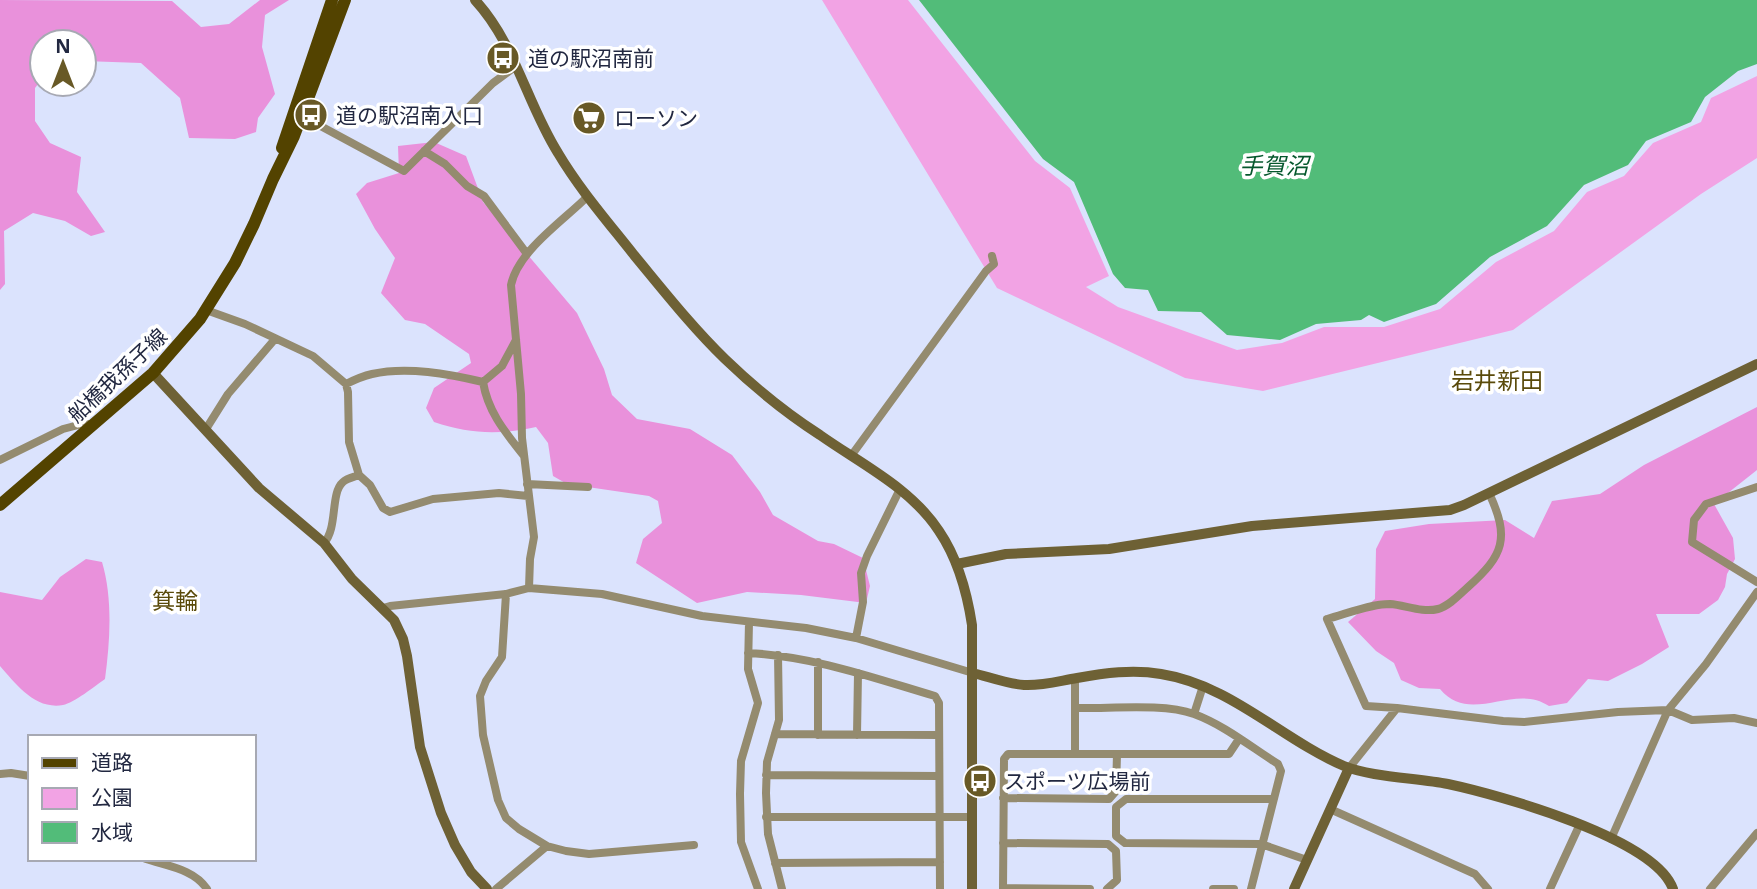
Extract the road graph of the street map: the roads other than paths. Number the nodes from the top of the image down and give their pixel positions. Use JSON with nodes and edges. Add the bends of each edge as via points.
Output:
{"nodes":[{"id":1,"x":332,"y":0,"type":"edge"},
{"id":2,"x":345,"y":0,"type":"edge"},
{"id":3,"x":475,"y":0,"type":"edge"},
{"id":4,"x":516,"y":66,"type":"junction"},
{"id":5,"x":302,"y":116,"type":"junction"},
{"id":6,"x":424,"y":151,"type":"junction"},
{"id":7,"x":273,"y":179,"type":"junction"},
{"id":8,"x":587,"y":197,"type":"junction"},
{"id":9,"x":527,"y":254,"type":"junction"},
{"id":10,"x":992,"y":256,"type":"dead end"},
{"id":11,"x":206,"y":310,"type":"junction"},
{"id":12,"x":275,"y":340,"type":"junction"},
{"id":13,"x":516,"y":340,"type":"junction"},
{"id":14,"x":1757,"y":364,"type":"edge"},
{"id":15,"x":153,"y":373,"type":"junction"},
{"id":16,"x":483,"y":382,"type":"junction"},
{"id":17,"x":346,"y":384,"type":"junction"},
{"id":18,"x":90,"y":427,"type":"junction"},
{"id":19,"x":206,"y":429,"type":"junction"},
{"id":20,"x":524,"y":456,"type":"junction"},
{"id":21,"x":851,"y":456,"type":"junction"},
{"id":22,"x":0,"y":460,"type":"edge"},
{"id":23,"x":359,"y":475,"type":"junction"},
{"id":24,"x":527,"y":484,"type":"junction"},
{"id":25,"x":588,"y":487,"type":"dead end"},
{"id":26,"x":1757,"y":487,"type":"edge"},
{"id":27,"x":900,"y":489,"type":"junction"},
{"id":28,"x":1489,"y":493,"type":"junction"},
{"id":29,"x":528,"y":496,"type":"junction"},
{"id":30,"x":0,"y":505,"type":"edge"},
{"id":31,"x":324,"y":543,"type":"junction"},
{"id":32,"x":957,"y":564,"type":"junction"},
{"id":33,"x":1757,"y":582,"type":"edge"},
{"id":34,"x":529,"y":588,"type":"junction"},
{"id":35,"x":1757,"y":592,"type":"edge"},
{"id":36,"x":506,"y":594,"type":"junction"},
{"id":37,"x":383,"y":608,"type":"junction"},
{"id":38,"x":749,"y":622,"type":"junction"},
{"id":39,"x":856,"y":638,"type":"junction"},
{"id":40,"x":748,"y":653,"type":"junction"},
{"id":41,"x":778,"y":654,"type":"junction"},
{"id":42,"x":818,"y":662,"type":"junction"},
{"id":43,"x":858,"y":673,"type":"junction"},
{"id":44,"x":973,"y":673,"type":"junction"},
{"id":45,"x":1075,"y":678,"type":"junction"},
{"id":46,"x":1203,"y":686,"type":"junction"},
{"id":47,"x":1075,"y":708,"type":"junction"},
{"id":48,"x":1397,"y":708,"type":"junction"},
{"id":49,"x":1668,"y":710,"type":"junction"},
{"id":50,"x":1194,"y":714,"type":"junction"},
{"id":51,"x":1757,"y":723,"type":"edge"},
{"id":52,"x":775,"y":734,"type":"junction"},
{"id":53,"x":818,"y":735,"type":"junction"},
{"id":54,"x":857,"y":735,"type":"junction"},
{"id":55,"x":939,"y":735,"type":"junction"},
{"id":56,"x":1239,"y":739,"type":"junction"},
{"id":57,"x":1075,"y":754,"type":"junction"},
{"id":58,"x":1117,"y":754,"type":"junction"},
{"id":59,"x":1349,"y":768,"type":"junction"},
{"id":60,"x":0,"y":774,"type":"edge"},
{"id":61,"x":766,"y":775,"type":"junction"},
{"id":62,"x":28,"y":776,"type":"edge"},
{"id":63,"x":939,"y":776,"type":"junction"},
{"id":64,"x":1003,"y":798,"type":"junction"},
{"id":65,"x":1273,"y":799,"type":"junction"},
{"id":66,"x":1330,"y":809,"type":"junction"},
{"id":67,"x":766,"y":817,"type":"junction"},
{"id":68,"x":940,"y":817,"type":"junction"},
{"id":69,"x":972,"y":817,"type":"junction"},
{"id":70,"x":1580,"y":824,"type":"junction"},
{"id":71,"x":1757,"y":833,"type":"edge"},
{"id":72,"x":1611,"y":839,"type":"junction"},
{"id":73,"x":1003,"y":843,"type":"junction"},
{"id":74,"x":1261,"y":844,"type":"junction"},
{"id":75,"x":694,"y":845,"type":"dead end"},
{"id":76,"x":547,"y":846,"type":"junction"},
{"id":77,"x":1307,"y":860,"type":"junction"},
{"id":78,"x":152,"y":861,"type":"edge"},
{"id":79,"x":940,"y":862,"type":"junction"},
{"id":80,"x":775,"y":863,"type":"junction"},
{"id":81,"x":207,"y":889,"type":"edge"},
{"id":82,"x":487,"y":889,"type":"edge"},
{"id":83,"x":496,"y":889,"type":"edge"},
{"id":84,"x":758,"y":889,"type":"edge"},
{"id":85,"x":782,"y":889,"type":"edge"},
{"id":86,"x":940,"y":889,"type":"edge"},
{"id":87,"x":972,"y":889,"type":"edge"},
{"id":88,"x":1003,"y":889,"type":"edge"},
{"id":89,"x":1090,"y":889,"type":"edge"},
{"id":90,"x":1107,"y":889,"type":"edge"},
{"id":91,"x":1213,"y":889,"type":"edge"},
{"id":92,"x":1234,"y":889,"type":"edge"},
{"id":93,"x":1251,"y":889,"type":"edge"},
{"id":94,"x":1294,"y":889,"type":"edge"},
{"id":95,"x":1488,"y":889,"type":"edge"},
{"id":96,"x":1550,"y":889,"type":"edge"},
{"id":97,"x":1673,"y":889,"type":"edge"},
{"id":98,"x":1710,"y":889,"type":"edge"}],
"edges":[{"from":1,"to":7,"type":"main road","name":"船橋我孫子線"},
{"from":2,"to":5,"type":"main road","name":"船橋我孫子線"},
{"from":3,"to":4,"type":"street","via":[[498,29]]},
{"from":4,"to":6,"type":"street"},
{"from":4,"to":8,"type":"street","via":[[536,114]]},
{"from":5,"to":6,"type":"street","via":[[404,171]]},
{"from":5,"to":7,"type":"main road","name":"船橋我孫子線"},
{"from":6,"to":9,"type":"street","via":[[446,163],[467,186],[484,196]]},
{"from":7,"to":11,"type":"main road","name":"船橋我孫子線","via":[[245,244]]},
{"from":8,"to":9,"type":"street"},
{"from":8,"to":21,"type":"street","via":[[723,357],[790,414]]},
{"from":9,"to":13,"type":"street","via":[[513,273],[511,285]]},
{"from":10,"to":21,"type":"street","via":[[994,264]]},
{"from":11,"to":12,"type":"street"},
{"from":11,"to":15,"type":"main road","name":"船橋我孫子線"},
{"from":12,"to":17,"type":"street","via":[[313,356]]},
{"from":12,"to":19,"type":"street","via":[[228,394]]},
{"from":13,"to":16,"type":"street","via":[[502,366]]},
{"from":13,"to":20,"type":"street"},
{"from":14,"to":28,"type":"street"},
{"from":15,"to":18,"type":"main road","name":"船橋我孫子線"},
{"from":15,"to":19,"type":"street"},
{"from":16,"to":17,"type":"street","via":[[393,371]]},
{"from":16,"to":20,"type":"street","via":[[495,420]]},
{"from":17,"to":23,"type":"street","via":[[349,442]]},
{"from":18,"to":22,"type":"street","via":[[86,423],[63,429]]},
{"from":18,"to":30,"type":"main road","name":"船橋我孫子線"},
{"from":19,"to":31,"type":"street","via":[[259,488]]},
{"from":20,"to":24,"type":"street"},
{"from":21,"to":27,"type":"street"},
{"from":23,"to":29,"type":"street","via":[[390,512],[433,499]]},
{"from":23,"to":31,"type":"street","via":[[339,485]]},
{"from":24,"to":25,"type":"street"},
{"from":24,"to":29,"type":"street"},
{"from":26,"to":33,"type":"street","via":[[1706,504],[1694,520],[1692,542]]},
{"from":27,"to":32,"type":"street","via":[[938,528]]},
{"from":27,"to":39,"type":"street","via":[[861,573],[863,602]]},
{"from":28,"to":32,"type":"street","via":[[1450,510],[1252,526],[1109,549],[1006,554]]},
{"from":28,"to":48,"type":"street","via":[[1500,515],[1498,552],[1489,568],[1455,598],[1438,609],[1388,604],[1327,619],[1366,706]]},
{"from":29,"to":34,"type":"street","via":[[534,537]]},
{"from":31,"to":37,"type":"street"},
{"from":32,"to":44,"type":"street","via":[[972,625]]},
{"from":34,"to":36,"type":"street"},
{"from":34,"to":38,"type":"street","via":[[602,594]]},
{"from":35,"to":49,"type":"street"},
{"from":36,"to":37,"type":"street"},
{"from":36,"to":76,"type":"street","via":[[502,657],[480,695],[483,736],[506,818]]},
{"from":37,"to":82,"type":"street","via":[[403,639],[420,747],[441,813],[471,872]]},
{"from":38,"to":39,"type":"street"},
{"from":38,"to":40,"type":"street"},
{"from":39,"to":44,"type":"street"},
{"from":40,"to":41,"type":"street"},
{"from":40,"to":84,"type":"street","via":[[758,704],[741,761],[741,842]]},
{"from":41,"to":42,"type":"street"},
{"from":41,"to":52,"type":"street"},
{"from":42,"to":43,"type":"street"},
{"from":42,"to":53,"type":"street"},
{"from":43,"to":54,"type":"street"},
{"from":43,"to":55,"type":"street","via":[[935,695]]},
{"from":44,"to":45,"type":"street","via":[[1023,685]]},
{"from":44,"to":69,"type":"street"},
{"from":45,"to":46,"type":"street","via":[[1146,672]]},
{"from":45,"to":47,"type":"street"},
{"from":46,"to":50,"type":"street"},
{"from":46,"to":59,"type":"street"},
{"from":47,"to":50,"type":"street","via":[[1170,709]]},
{"from":47,"to":57,"type":"street"},
{"from":48,"to":49,"type":"street","via":[[1524,722]]},
{"from":48,"to":59,"type":"street"},
{"from":49,"to":51,"type":"street","via":[[1692,720],[1734,718]]},
{"from":49,"to":72,"type":"street"},
{"from":50,"to":56,"type":"street"},
{"from":52,"to":53,"type":"street"},
{"from":52,"to":61,"type":"street"},
{"from":53,"to":54,"type":"street"},
{"from":54,"to":55,"type":"street"},
{"from":55,"to":63,"type":"street"},
{"from":56,"to":58,"type":"street","via":[[1229,754]]},
{"from":56,"to":65,"type":"street","via":[[1278,764],[1281,771]]},
{"from":57,"to":58,"type":"street"},
{"from":57,"to":64,"type":"street","via":[[1008,754]]},
{"from":58,"to":64,"type":"street","via":[[1116,790],[1109,799]]},
{"from":59,"to":66,"type":"street"},
{"from":59,"to":70,"type":"street","via":[[1451,785]]},
{"from":60,"to":62,"type":"street"},
{"from":61,"to":63,"type":"street"},
{"from":61,"to":67,"type":"street"},
{"from":63,"to":68,"type":"street"},
{"from":64,"to":73,"type":"street"},
{"from":65,"to":74,"type":"street"},
{"from":65,"to":74,"type":"street","via":[[1126,799],[1116,807],[1116,836],[1125,843]]},
{"from":66,"to":77,"type":"street"},
{"from":66,"to":95,"type":"street","via":[[1475,874]]},
{"from":67,"to":68,"type":"street"},
{"from":67,"to":80,"type":"street"},
{"from":68,"to":69,"type":"street"},
{"from":68,"to":79,"type":"street"},
{"from":69,"to":87,"type":"street"},
{"from":70,"to":72,"type":"street"},
{"from":70,"to":96,"type":"street"},
{"from":71,"to":98,"type":"street"},
{"from":72,"to":97,"type":"street","via":[[1655,864]]},
{"from":73,"to":88,"type":"street"},
{"from":73,"to":90,"type":"street","via":[[1108,844],[1116,851],[1116,880]]},
{"from":74,"to":77,"type":"street"},
{"from":74,"to":93,"type":"street"},
{"from":75,"to":76,"type":"street","via":[[589,854]]},
{"from":76,"to":83,"type":"street"},
{"from":77,"to":94,"type":"street"},
{"from":78,"to":81,"type":"street","via":[[190,873]]},
{"from":79,"to":80,"type":"street"},
{"from":79,"to":86,"type":"street"},
{"from":80,"to":85,"type":"street"},
{"from":88,"to":89,"type":"street"},
{"from":91,"to":92,"type":"street"}]}
